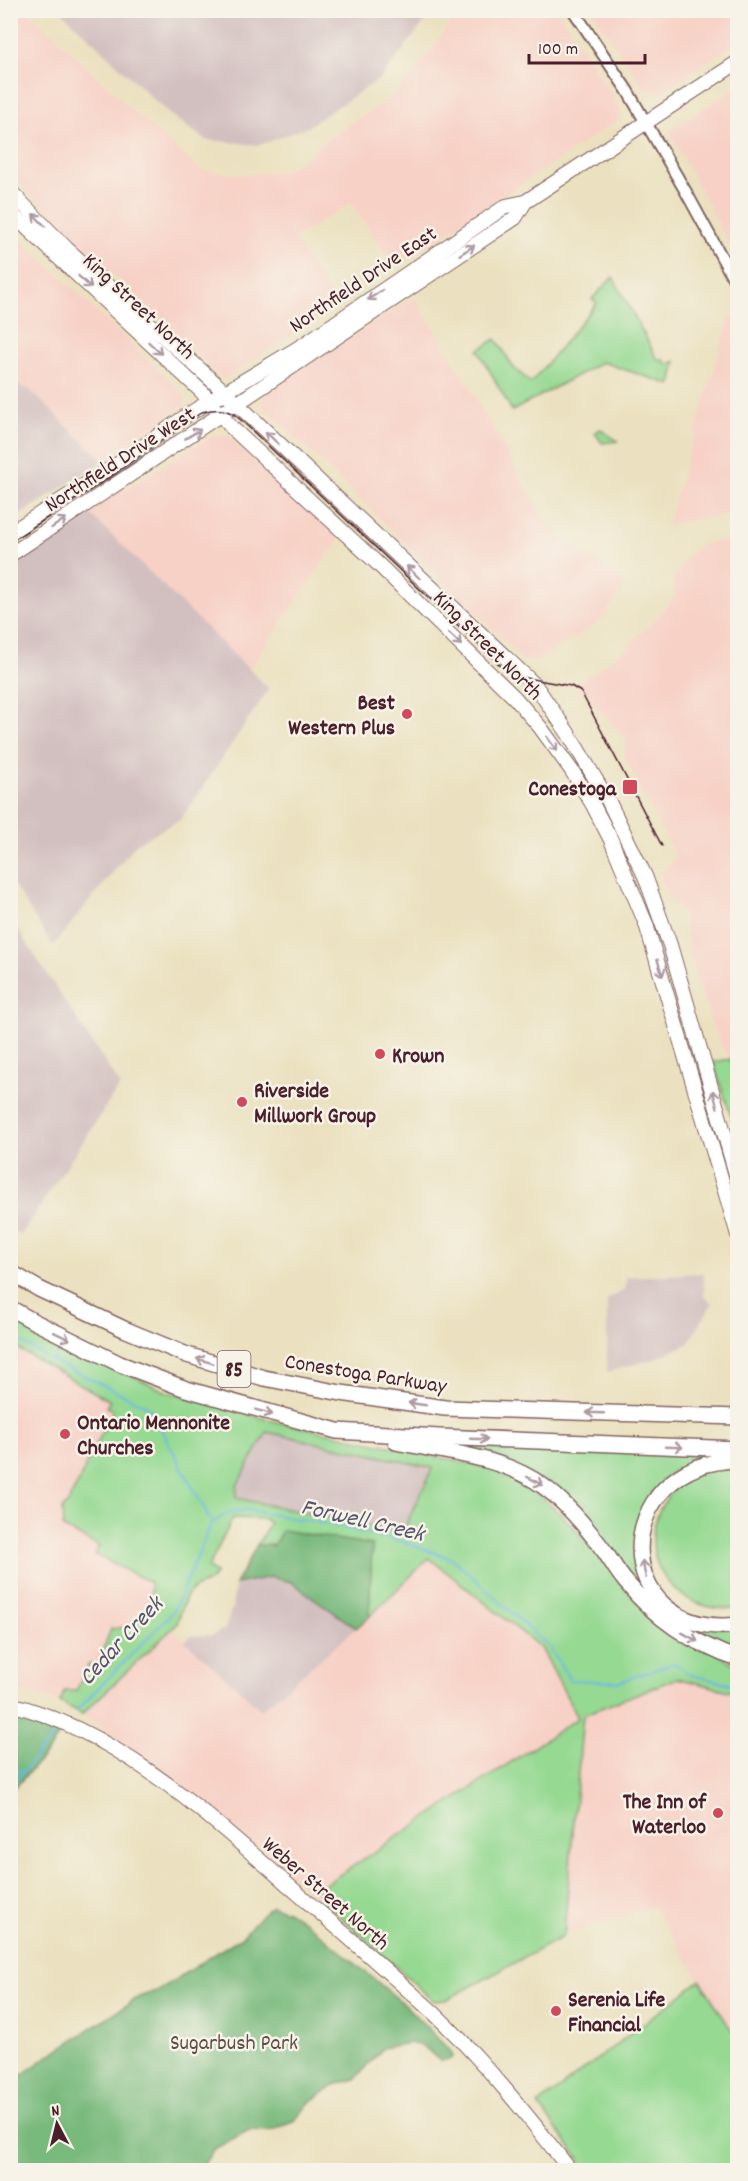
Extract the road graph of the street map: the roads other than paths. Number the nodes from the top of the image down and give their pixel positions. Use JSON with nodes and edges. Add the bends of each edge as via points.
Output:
{"nodes":[{"id":1,"x":573,"y":10,"type":"edge"},
{"id":2,"x":738,"y":62,"type":"edge"},
{"id":3,"x":645,"y":122,"type":"junction"},
{"id":4,"x":10,"y":191,"type":"edge"},
{"id":5,"x":525,"y":202,"type":"junction"},
{"id":6,"x":10,"y":212,"type":"edge"},
{"id":7,"x":738,"y":287,"type":"edge"},
{"id":8,"x":225,"y":393,"type":"junction"},
{"id":9,"x":209,"y":401,"type":"junction"},
{"id":10,"x":237,"y":405,"type":"junction"},
{"id":11,"x":221,"y":415,"type":"junction"},
{"id":12,"x":10,"y":533,"type":"edge"},
{"id":13,"x":10,"y":555,"type":"edge"},
{"id":14,"x":642,"y":912,"type":"junction"},
{"id":15,"x":660,"y":915,"type":"junction"},
{"id":16,"x":733,"y":1149,"type":"edge"},
{"id":17,"x":738,"y":1181,"type":"edge"},
{"id":18,"x":738,"y":1235,"type":"edge"},
{"id":19,"x":10,"y":1272,"type":"edge"},
{"id":20,"x":10,"y":1308,"type":"edge"},
{"id":21,"x":738,"y":1417,"type":"edge"},
{"id":22,"x":337,"y":1431,"type":"junction"},
{"id":23,"x":738,"y":1449,"type":"edge"},
{"id":24,"x":738,"y":1460,"type":"edge"},
{"id":25,"x":738,"y":1625,"type":"edge"},
{"id":26,"x":738,"y":1659,"type":"edge"},
{"id":27,"x":10,"y":1704,"type":"edge"},
{"id":28,"x":570,"y":2170,"type":"edge"}],
"edges":[{"from":1,"to":3,"type":"street"},
{"from":2,"to":3,"type":"main road","name":"Northfield Drive East"},
{"from":3,"to":5,"type":"main road","name":"Northfield Drive East"},
{"from":3,"to":7,"type":"street"},
{"from":8,"to":4,"type":"main road","name":"King Street North","one_way":true,"via":[[67,249]]},
{"from":5,"to":8,"type":"main road","name":"Northfield Drive East","one_way":true,"via":[[507,206],[303,345]]},
{"from":10,"to":5,"type":"main road","name":"Northfield Drive East","one_way":true,"via":[[515,218]]},
{"from":6,"to":9,"type":"main road","name":"King Street North","one_way":true},
{"from":8,"to":9,"type":"main road","name":"Northfield Drive East"},
{"from":8,"to":10,"type":"main road","name":"King Street North"},
{"from":9,"to":11,"type":"main road","name":"King Street North"},
{"from":9,"to":12,"type":"main road","name":"Northfield Drive West"},
{"from":10,"to":11,"type":"main road","name":"Northfield Drive East"},
{"from":15,"to":10,"type":"main road","name":"King Street North","one_way":true,"via":[[622,826],[535,686]]},
{"from":13,"to":11,"type":"main road","name":"Northfield Drive West","one_way":true},
{"from":11,"to":14,"type":"main road","name":"King Street North","one_way":true,"via":[[532,716],[593,805]]},
{"from":14,"to":15,"type":"main road"},
{"from":14,"to":18,"type":"main road","name":"King Street North","one_way":true},
{"from":16,"to":15,"type":"main road","name":"King Street North","one_way":true},
{"from":16,"to":17,"type":"main road","name":"King Street North"},
{"from":21,"to":19,"type":"highway","name":"Conestoga Parkway","number":"85","one_way":true,"via":[[445,1408],[264,1378],[187,1355],[124,1329]]},
{"from":20,"to":22,"type":"highway","number":"85","one_way":true,"via":[[120,1364],[186,1389]]},
{"from":22,"to":23,"type":"highway","number":"85","one_way":true},
{"from":22,"to":26,"type":"highway","one_way":true,"via":[[504,1465],[543,1486],[578,1518],[626,1583],[658,1614],[697,1641]]},
{"from":25,"to":24,"type":"highway","one_way":true,"via":[[686,1621],[661,1603],[644,1575],[639,1540],[648,1509],[669,1483],[701,1465]]},
{"from":27,"to":28,"type":"main road","name":"Weber Street North","via":[[48,1715],[134,1761],[250,1852],[456,2034]]}]}
